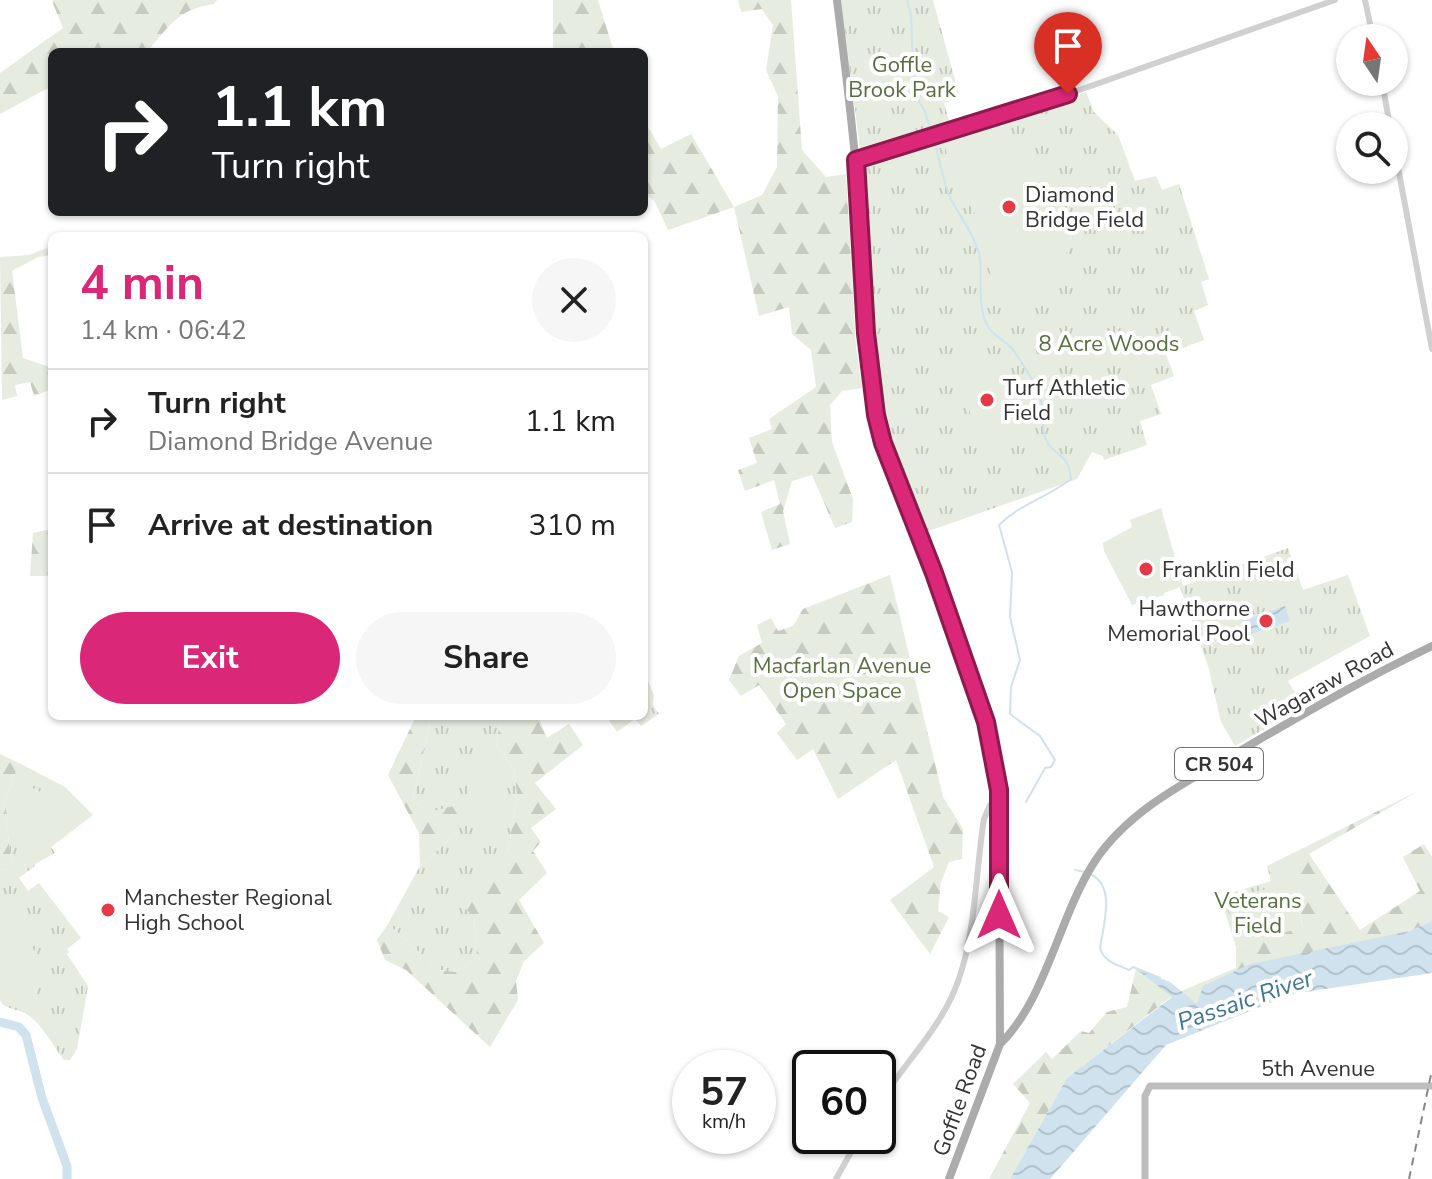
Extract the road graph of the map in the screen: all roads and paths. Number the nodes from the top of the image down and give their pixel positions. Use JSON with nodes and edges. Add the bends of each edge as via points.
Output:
{"nodes":[{"id":1,"x":837,"y":0,"type":"edge"},
{"id":2,"x":1335,"y":0,"type":"edge"},
{"id":3,"x":1365,"y":0,"type":"edge"},
{"id":4,"x":1370,"y":24,"type":"edge"},
{"id":5,"x":856,"y":160,"type":"junction"},
{"id":6,"x":1401,"y":184,"type":"edge"},
{"id":7,"x":1432,"y":349,"type":"edge"},
{"id":8,"x":1432,"y":646,"type":"edge"},
{"id":9,"x":1000,"y":802,"type":"junction"},
{"id":10,"x":1000,"y":1044,"type":"junction"},
{"id":11,"x":896,"y":1080,"type":"edge"},
{"id":12,"x":1432,"y":1086,"type":"edge"},
{"id":13,"x":850,"y":1154,"type":"edge"},
{"id":14,"x":836,"y":1179,"type":"edge"},
{"id":15,"x":949,"y":1179,"type":"edge"},
{"id":16,"x":1145,"y":1179,"type":"edge"}],
"edges":[{"from":1,"to":5,"type":"main road","name":"Goffle Road"},
{"from":2,"to":5,"type":"street","via":[[1097,84]]},
{"from":3,"to":4,"type":"street"},
{"from":5,"to":9,"type":"main road","name":"Goffle Road","via":[[866,333],[878,424],[977,692]]},
{"from":6,"to":7,"type":"street"},
{"from":8,"to":10,"type":"main road","name":"Wagaraw Road","number":"CR 504","via":[[1330,698],[1149,806],[1118,834],[1088,873],[1023,1019]]},
{"from":9,"to":10,"type":"main road","name":"Goffle Road"},
{"from":9,"to":11,"type":"street","via":[[990,805],[984,819],[968,937],[954,992]]},
{"from":10,"to":15,"type":"main road","name":"Goffle Road","number":"CR 504"},
{"from":12,"to":16,"type":"main road","name":"5th Avenue","via":[[1153,1085],[1147,1090]]},
{"from":13,"to":14,"type":"street"}]}
